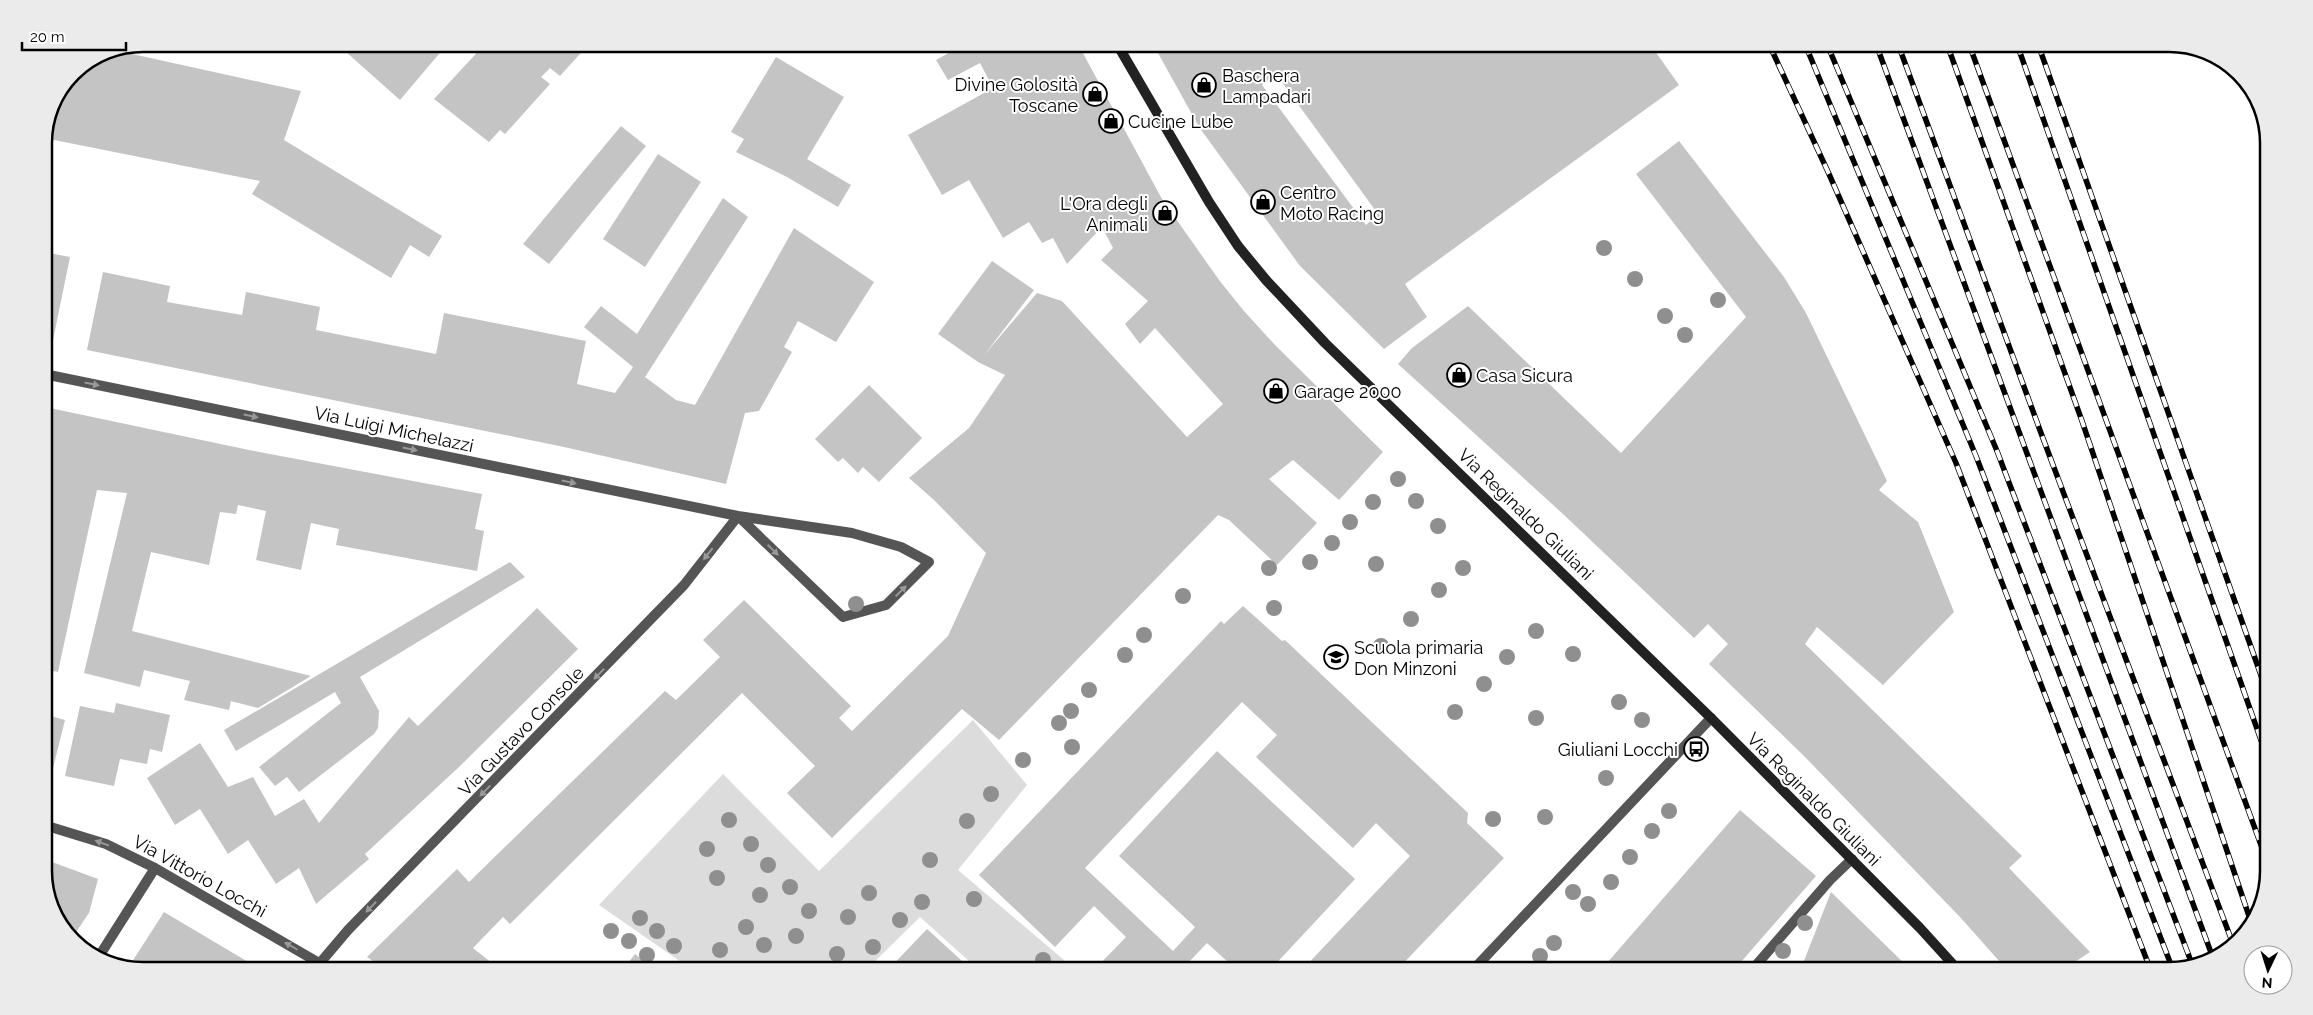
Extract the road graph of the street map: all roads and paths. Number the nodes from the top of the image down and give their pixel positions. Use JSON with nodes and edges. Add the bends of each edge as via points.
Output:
{"nodes":[{"id":1,"x":1123,"y":52,"type":"edge"},
{"id":2,"x":53,"y":376,"type":"edge"},
{"id":3,"x":738,"y":516,"type":"junction"},
{"id":4,"x":1711,"y":718,"type":"junction"},
{"id":5,"x":53,"y":828,"type":"edge"},
{"id":6,"x":1852,"y":859,"type":"junction"},
{"id":7,"x":155,"y":868,"type":"junction"},
{"id":8,"x":102,"y":952,"type":"edge"},
{"id":9,"x":318,"y":962,"type":"edge"},
{"id":10,"x":321,"y":962,"type":"edge"},
{"id":11,"x":1481,"y":962,"type":"edge"},
{"id":12,"x":1759,"y":962,"type":"edge"},
{"id":13,"x":1951,"y":962,"type":"edge"}],
"edges":[{"from":1,"to":4,"type":"main road","name":"Via Reginaldo Giuliani","via":[[1209,202],[1238,246],[1266,280],[1325,343]]},
{"from":2,"to":3,"type":"street","name":"Via Luigi Michelazzi","one_way":true},
{"from":3,"to":3,"type":"street","name":"Via Luigi Michelazzi","one_way":true,"via":[[843,618],[886,605],[929,562],[901,547],[852,533]]},
{"from":3,"to":10,"type":"street","name":"Via Gustavo Console","one_way":true,"via":[[684,585],[348,930]]},
{"from":4,"to":6,"type":"main road","name":"Via Reginaldo Giuliani"},
{"from":4,"to":11,"type":"street"},
{"from":7,"to":5,"type":"street","name":"Via Vittorio Locchi","one_way":true,"via":[[106,844]]},
{"from":6,"to":12,"type":"street"},
{"from":6,"to":13,"type":"main road","name":"Via Reginaldo Giuliani"},
{"from":7,"to":8,"type":"street"},
{"from":9,"to":7,"type":"street","name":"Via Vittorio Locchi","one_way":true}]}
